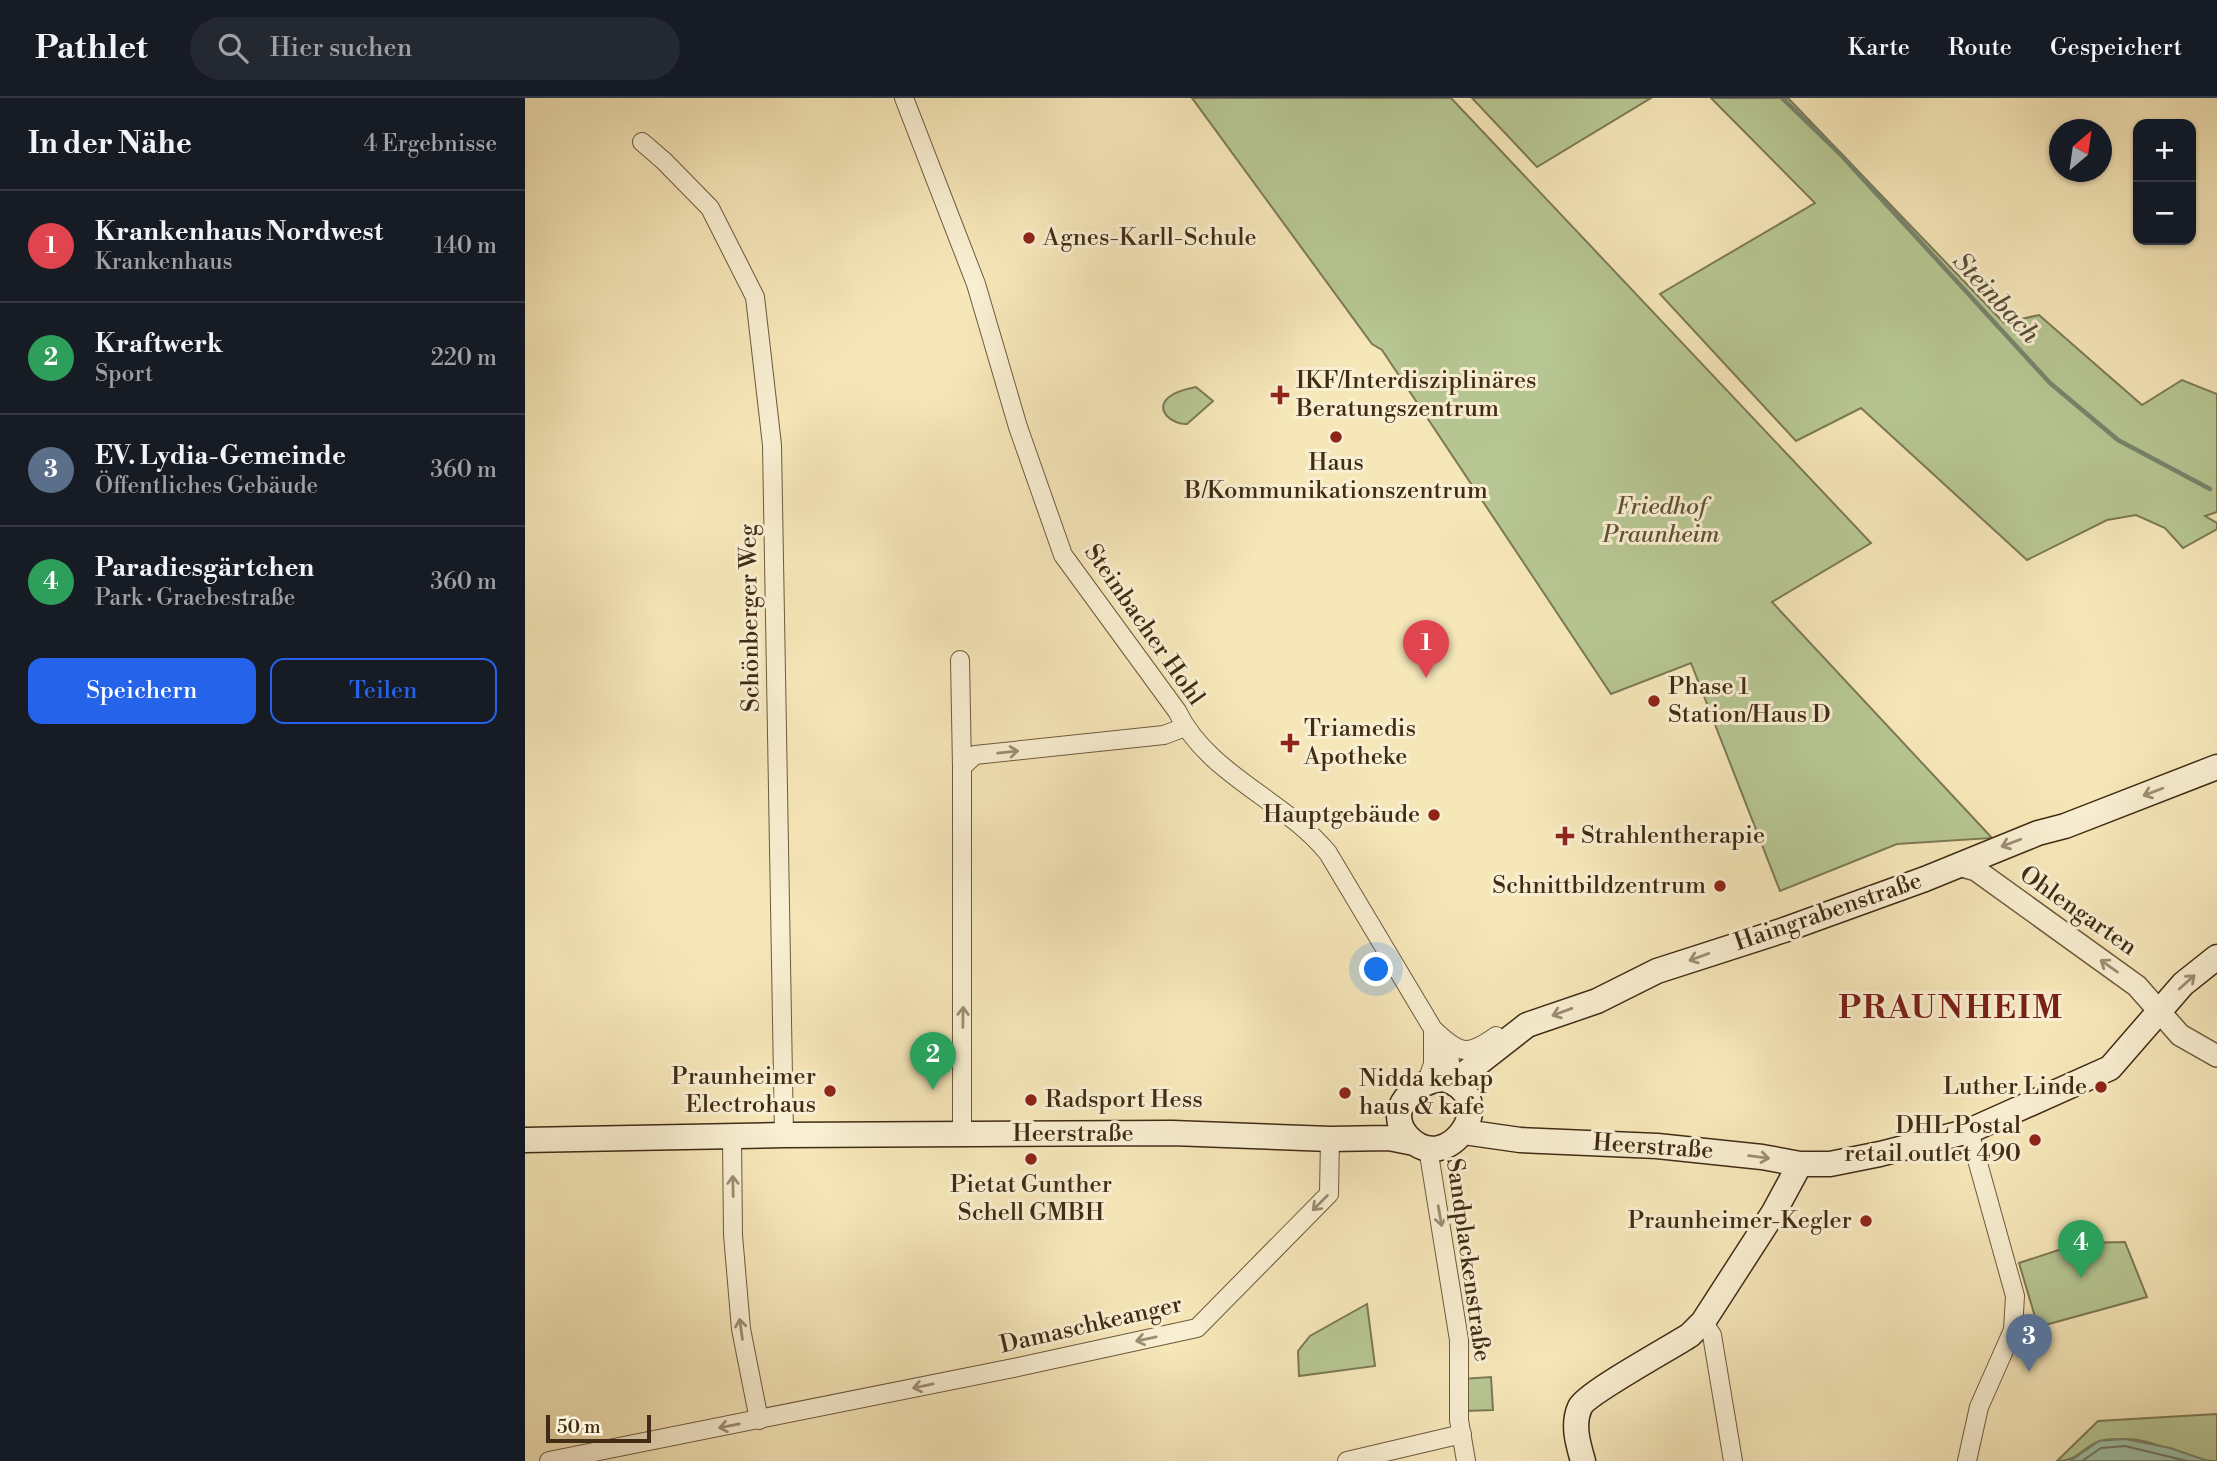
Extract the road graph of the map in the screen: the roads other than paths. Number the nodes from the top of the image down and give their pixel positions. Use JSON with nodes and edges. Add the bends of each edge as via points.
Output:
{"nodes":[{"id":1,"x":904,"y":98,"type":"edge"},
{"id":2,"x":642,"y":142,"type":"dead end"},
{"id":3,"x":960,"y":660,"type":"dead end"},
{"id":4,"x":1185,"y":727,"type":"junction"},
{"id":5,"x":962,"y":766,"type":"junction"},
{"id":6,"x":2217,"y":767,"type":"edge"},
{"id":7,"x":1958,"y":865,"type":"junction"},
{"id":8,"x":2217,"y":957,"type":"edge"},
{"id":9,"x":2161,"y":1010,"type":"junction"},
{"id":10,"x":1527,"y":1025,"type":"junction"},
{"id":11,"x":1438,"y":1034,"type":"junction"},
{"id":12,"x":2217,"y":1056,"type":"edge"},
{"id":13,"x":1427,"y":1081,"type":"junction"},
{"id":14,"x":1453,"y":1082,"type":"junction"},
{"id":15,"x":1398,"y":1112,"type":"junction"},
{"id":16,"x":1969,"y":1131,"type":"junction"},
{"id":17,"x":1464,"y":1132,"type":"junction"},
{"id":18,"x":962,"y":1134,"type":"junction"},
{"id":19,"x":783,"y":1135,"type":"junction"},
{"id":20,"x":732,"y":1137,"type":"junction"},
{"id":21,"x":1330,"y":1139,"type":"junction"},
{"id":22,"x":525,"y":1140,"type":"edge"},
{"id":23,"x":1421,"y":1146,"type":"junction"},
{"id":24,"x":1800,"y":1164,"type":"junction"},
{"id":25,"x":1703,"y":1322,"type":"junction"},
{"id":26,"x":759,"y":1420,"type":"junction"},
{"id":27,"x":1462,"y":1434,"type":"junction"},
{"id":28,"x":549,"y":1461,"type":"edge"},
{"id":29,"x":1347,"y":1461,"type":"edge"},
{"id":30,"x":1466,"y":1461,"type":"edge"},
{"id":31,"x":1583,"y":1461,"type":"edge"},
{"id":32,"x":1733,"y":1461,"type":"edge"},
{"id":33,"x":1967,"y":1461,"type":"edge"}],
"edges":[{"from":1,"to":4,"type":"street","name":"Steinbacher Hohl","via":[[975,284],[1063,555]]},
{"from":2,"to":19,"type":"street","name":"Schönberger Weg","via":[[710,208],[755,298],[772,445]]},
{"from":3,"to":5,"type":"street"},
{"from":5,"to":4,"type":"street","one_way":true,"via":[[975,755],[1164,736]]},
{"from":4,"to":11,"type":"street","name":"Steinbacher Hohl","via":[[1229,771],[1316,838]]},
{"from":18,"to":5,"type":"street","one_way":true},
{"from":6,"to":7,"type":"main road","name":"Haingrabenstraße","one_way":true},
{"from":9,"to":7,"type":"street","name":"Ohlengarten","one_way":true,"via":[[2137,986],[1976,870]]},
{"from":7,"to":10,"type":"main road","name":"Haingrabenstraße","one_way":true,"via":[[1784,930],[1657,971],[1597,1001]]},
{"from":9,"to":8,"type":"main road","name":"Heerstraße","one_way":true,"via":[[2183,984]]},
{"from":9,"to":12,"type":"street","name":"Ohlengarten","via":[[2180,1035]]},
{"from":9,"to":16,"type":"main road","name":"Heerstraße","via":[[2110,1068]]},
{"from":10,"to":11,"type":"street","via":[[1508,1028],[1472,1051]]},
{"from":10,"to":14,"type":"main road","name":"Haingrabenstraße"},
{"from":11,"to":13,"type":"street"},
{"from":11,"to":14,"type":"street","name":"Steinbacher Hohl"},
{"from":13,"to":14,"type":"main road"},
{"from":13,"to":15,"type":"main road","via":[[1410,1093]]},
{"from":14,"to":17,"type":"main road","via":[[1468,1102]]},
{"from":15,"to":21,"type":"main road","via":[[1366,1131]]},
{"from":15,"to":23,"type":"main road","via":[[1399,1124]]},
{"from":16,"to":24,"type":"main road","name":"Heerstraße","via":[[1867,1157]]},
{"from":16,"to":33,"type":"street","via":[[2015,1296],[2013,1330],[1979,1407]]},
{"from":17,"to":23,"type":"main road","via":[[1442,1147]]},
{"from":17,"to":24,"type":"main road","name":"Heerstraße","one_way":true,"via":[[1520,1140],[1657,1146]]},
{"from":18,"to":19,"type":"main road","name":"Heerstraße"},
{"from":18,"to":21,"type":"main road","name":"Heerstraße","via":[[1172,1133]]},
{"from":19,"to":20,"type":"main road","name":"Heerstraße"},
{"from":20,"to":22,"type":"main road","name":"Heerstraße"},
{"from":26,"to":20,"type":"street","one_way":true,"via":[[741,1329],[733,1235]]},
{"from":21,"to":23,"type":"main road","name":"Heerstraße","via":[[1389,1138]]},
{"from":21,"to":26,"type":"street","name":"Damaschkeanger","one_way":true,"via":[[1329,1194],[1197,1328]]},
{"from":23,"to":27,"type":"street","name":"Sandplackenstraße","one_way":true,"via":[[1459,1340]]},
{"from":24,"to":25,"type":"main road"},
{"from":25,"to":31,"type":"main road","via":[[1690,1335],[1580,1405],[1576,1422]]},
{"from":25,"to":32,"type":"street","via":[[1713,1335]]},
{"from":26,"to":28,"type":"street","name":"Damaschkeanger","one_way":true},
{"from":27,"to":29,"type":"street"},
{"from":27,"to":30,"type":"street","name":"Sandplackenstraße"}]}
